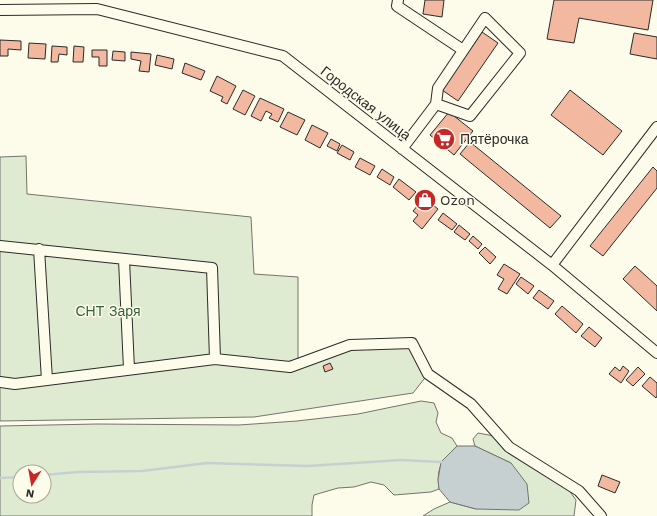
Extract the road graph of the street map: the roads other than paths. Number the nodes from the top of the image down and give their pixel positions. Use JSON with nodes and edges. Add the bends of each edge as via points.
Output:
{"nodes":[{"id":1,"x":398,"y":0,"type":"edge"},
{"id":2,"x":97,"y":4,"type":"edge"},
{"id":3,"x":0,"y":10,"type":"edge"},
{"id":4,"x":463,"y":50,"type":"junction"},
{"id":5,"x":436,"y":104,"type":"junction"},
{"id":6,"x":657,"y":127,"type":"edge"},
{"id":7,"x":402,"y":149,"type":"junction"},
{"id":8,"x":0,"y":246,"type":"edge"},
{"id":9,"x":39,"y":249,"type":"junction"},
{"id":10,"x":124,"y":260,"type":"junction"},
{"id":11,"x":552,"y":265,"type":"junction"},
{"id":12,"x":657,"y":354,"type":"edge"},
{"id":13,"x":215,"y":359,"type":"junction"},
{"id":14,"x":129,"y":369,"type":"junction"},
{"id":15,"x":47,"y":380,"type":"junction"},
{"id":16,"x":0,"y":382,"type":"edge"},
{"id":17,"x":601,"y":516,"type":"edge"}],
"edges":[{"from":1,"to":4,"type":"street","via":[[397,6]]},
{"from":2,"to":3,"type":"street","name":"Городская улица"},
{"from":2,"to":7,"type":"street","name":"Городская улица","via":[[283,56]]},
{"from":4,"to":5,"type":"street","via":[[438,88]]},
{"from":4,"to":5,"type":"street","via":[[485,18],[520,53],[470,116]]},
{"from":5,"to":7,"type":"street"},
{"from":6,"to":11,"type":"street"},
{"from":7,"to":11,"type":"street","name":"Городская улица"},
{"from":8,"to":9,"type":"street"},
{"from":9,"to":10,"type":"street"},
{"from":9,"to":15,"type":"street"},
{"from":10,"to":13,"type":"street","via":[[212,268]]},
{"from":10,"to":14,"type":"street"},
{"from":11,"to":12,"type":"street","name":"Городская улица"},
{"from":13,"to":14,"type":"street"},
{"from":13,"to":17,"type":"street","via":[[290,367],[350,345],[412,343],[428,374],[471,404],[509,447],[579,491]]},
{"from":14,"to":15,"type":"street"},
{"from":15,"to":16,"type":"street","via":[[15,384]]}]}
